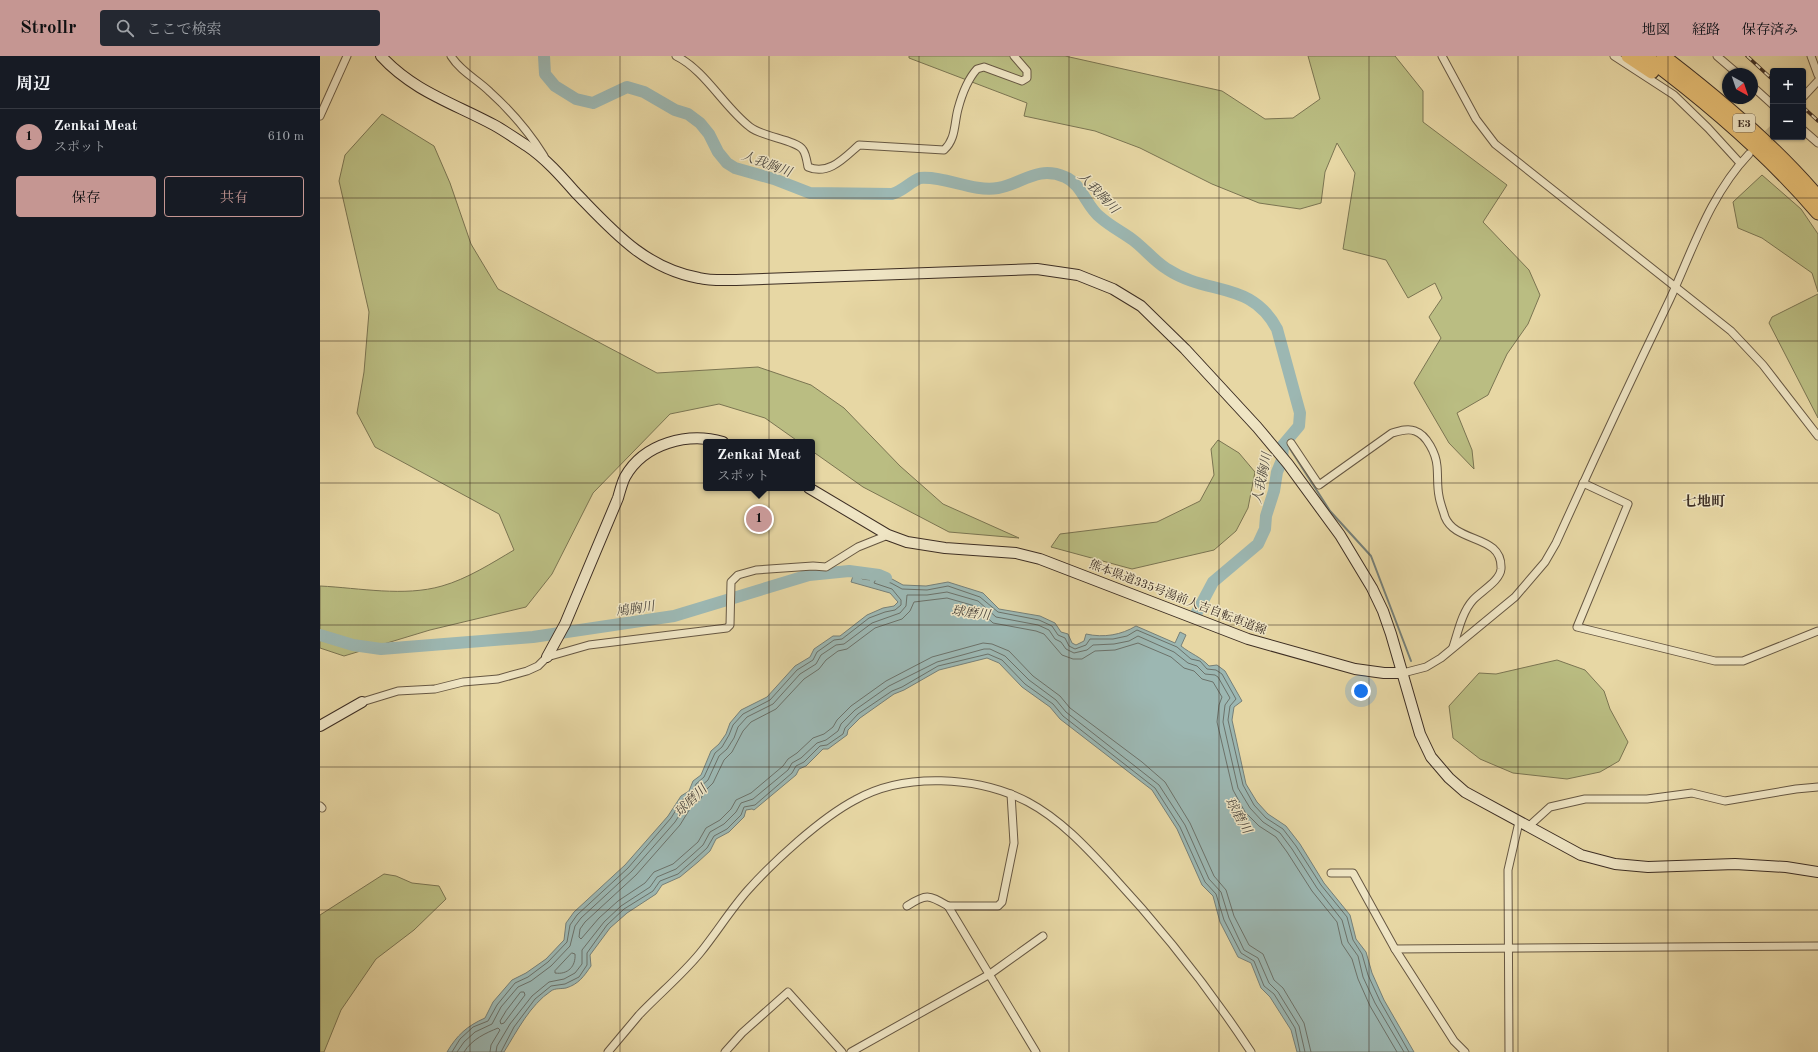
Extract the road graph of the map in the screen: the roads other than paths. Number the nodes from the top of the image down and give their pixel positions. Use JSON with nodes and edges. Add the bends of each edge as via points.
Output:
{"nodes":[{"id":1,"x":347,"y":56,"type":"edge"},
{"id":2,"x":381,"y":56,"type":"edge"},
{"id":3,"x":451,"y":56,"type":"edge"},
{"id":4,"x":676,"y":56,"type":"edge"},
{"id":5,"x":1014,"y":56,"type":"edge"},
{"id":6,"x":1442,"y":56,"type":"edge"},
{"id":7,"x":1614,"y":56,"type":"edge"},
{"id":8,"x":1628,"y":56,"type":"edge"},
{"id":9,"x":1645,"y":56,"type":"edge"},
{"id":10,"x":1663,"y":56,"type":"edge"},
{"id":11,"x":1717,"y":56,"type":"edge"},
{"id":12,"x":1811,"y":56,"type":"edge"},
{"id":13,"x":1731,"y":68,"type":"edge"},
{"id":14,"x":1818,"y":75,"type":"edge"},
{"id":15,"x":1818,"y":81,"type":"edge"},
{"id":16,"x":1758,"y":91,"type":"edge"},
{"id":17,"x":1806,"y":94,"type":"edge"},
{"id":18,"x":1772,"y":104,"type":"edge"},
{"id":19,"x":320,"y":116,"type":"edge"},
{"id":20,"x":1729,"y":123,"type":"junction"},
{"id":21,"x":1806,"y":133,"type":"edge"},
{"id":22,"x":1818,"y":143,"type":"edge"},
{"id":23,"x":1749,"y":154,"type":"dead end"},
{"id":24,"x":1740,"y":163,"type":"junction"},
{"id":25,"x":548,"y":164,"type":"junction"},
{"id":26,"x":1818,"y":197,"type":"edge"},
{"id":27,"x":1818,"y":213,"type":"edge"},
{"id":28,"x":1675,"y":288,"type":"junction"},
{"id":29,"x":1818,"y":436,"type":"edge"},
{"id":30,"x":710,"y":439,"type":"edge"},
{"id":31,"x":1291,"y":443,"type":"dead end"},
{"id":32,"x":1583,"y":483,"type":"junction"},
{"id":33,"x":814,"y":491,"type":"edge"},
{"id":34,"x":888,"y":535,"type":"junction"},
{"id":35,"x":1818,"y":631,"type":"edge"},
{"id":36,"x":1454,"y":647,"type":"junction"},
{"id":37,"x":547,"y":657,"type":"junction"},
{"id":38,"x":1403,"y":673,"type":"junction"},
{"id":39,"x":362,"y":702,"type":"joint"},
{"id":40,"x":320,"y":726,"type":"edge"},
{"id":41,"x":1818,"y":787,"type":"edge"},
{"id":42,"x":1011,"y":794,"type":"junction"},
{"id":43,"x":1524,"y":825,"type":"junction"},
{"id":44,"x":1818,"y":872,"type":"edge"},
{"id":45,"x":1331,"y":873,"type":"dead end"},
{"id":46,"x":907,"y":906,"type":"dead end"},
{"id":47,"x":948,"y":906,"type":"junction"},
{"id":48,"x":1043,"y":936,"type":"dead end"},
{"id":49,"x":1818,"y":946,"type":"edge"},
{"id":50,"x":1508,"y":948,"type":"junction"},
{"id":51,"x":1395,"y":949,"type":"junction"},
{"id":52,"x":990,"y":974,"type":"junction"},
{"id":53,"x":608,"y":1052,"type":"edge"},
{"id":54,"x":726,"y":1052,"type":"edge"},
{"id":55,"x":842,"y":1052,"type":"edge"},
{"id":56,"x":851,"y":1052,"type":"edge"},
{"id":57,"x":1036,"y":1052,"type":"edge"},
{"id":58,"x":1251,"y":1052,"type":"edge"},
{"id":59,"x":1466,"y":1052,"type":"edge"},
{"id":60,"x":1509,"y":1052,"type":"edge"}],
"edges":[{"from":1,"to":19,"type":"street"},
{"from":2,"to":25,"type":"main road","via":[[391,67],[426,93],[495,126],[529,147]]},
{"from":3,"to":25,"type":"street","via":[[466,74],[489,91],[522,125]]},
{"from":4,"to":5,"type":"street","via":[[688,62],[751,128],[761,134],[798,145],[803,150],[808,167],[814,168],[834,166],[859,145],[944,150],[953,135],[965,87],[977,69],[984,67],[1022,81],[1027,78],[1027,72]]},
{"from":6,"to":28,"type":"street","via":[[1476,119],[1495,144]]},
{"from":7,"to":24,"type":"street","via":[[1674,95]]},
{"from":8,"to":20,"type":"highway"},
{"from":9,"to":20,"type":"highway","number":"E3"},
{"from":10,"to":26,"type":"highway","number":"E3","via":[[1736,114]]},
{"from":11,"to":13,"type":"street"},
{"from":12,"to":14,"type":"street"},
{"from":15,"to":17,"type":"street"},
{"from":16,"to":18,"type":"street"},
{"from":20,"to":27,"type":"highway","number":"E3","via":[[1776,167]]},
{"from":21,"to":22,"type":"street"},
{"from":23,"to":24,"type":"street"},
{"from":24,"to":28,"type":"street","via":[[1710,208]]},
{"from":25,"to":38,"type":"main road","via":[[617,236],[638,253],[669,269],[700,279],[772,280],[1037,269],[1078,275],[1113,289],[1141,306],[1164,327],[1257,427],[1310,494],[1372,588],[1383,610]]},
{"from":28,"to":29,"type":"street","via":[[1706,310],[1742,342]]},
{"from":28,"to":32,"type":"street"},
{"from":30,"to":37,"type":"main road","via":[[675,440],[642,458],[625,477],[565,624]]},
{"from":31,"to":36,"type":"street","via":[[1319,486],[1392,434],[1402,430],[1415,431],[1424,438],[1435,456],[1439,496],[1449,526],[1488,544],[1499,557],[1501,569],[1498,577],[1472,601],[1459,627]]},
{"from":32,"to":35,"type":"street","via":[[1628,504],[1577,628],[1715,661],[1743,661]]},
{"from":32,"to":36,"type":"street","via":[[1545,562],[1515,597]]},
{"from":33,"to":34,"type":"main road","name":"熊本県道335号湯前人吉自転車道線"},
{"from":34,"to":37,"type":"street","via":[[858,548],[826,567],[756,570],[738,576],[731,582],[730,625],[727,628],[588,645]]},
{"from":34,"to":38,"type":"main road","name":"熊本県道335号湯前人吉自転車道線","via":[[921,545],[1016,553],[1040,559],[1248,639],[1355,669]]},
{"from":36,"to":38,"type":"street","via":[[1426,666]]},
{"from":37,"to":39,"type":"street","via":[[538,666],[527,671],[498,679],[398,691]]},
{"from":38,"to":43,"type":"main road","via":[[1420,734],[1431,757],[1449,778],[1466,792]]},
{"from":39,"to":40,"type":"main road"},
{"from":41,"to":43,"type":"street","via":[[1725,801],[1692,793],[1647,799],[1585,799],[1550,807]]},
{"from":42,"to":47,"type":"street","via":[[1014,843],[1002,902],[998,906]]},
{"from":42,"to":53,"type":"street","via":[[967,782],[945,781],[904,783],[876,790],[854,800],[831,815],[748,890],[700,953]]},
{"from":42,"to":58,"type":"street","via":[[1053,818],[1115,878],[1193,970]]},
{"from":43,"to":44,"type":"main road","via":[[1581,855],[1615,864],[1648,867],[1735,864]]},
{"from":43,"to":50,"type":"street","via":[[1508,870]]},
{"from":45,"to":51,"type":"street","via":[[1353,873]]},
{"from":46,"to":47,"type":"street","via":[[925,896]]},
{"from":47,"to":52,"type":"street"},
{"from":48,"to":52,"type":"street"},
{"from":49,"to":50,"type":"street"},
{"from":50,"to":51,"type":"street"},
{"from":50,"to":60,"type":"street"},
{"from":51,"to":59,"type":"street","via":[[1454,1040]]},
{"from":52,"to":56,"type":"street"},
{"from":52,"to":57,"type":"street"},
{"from":54,"to":55,"type":"street","via":[[742,1033],[788,992]]}]}
